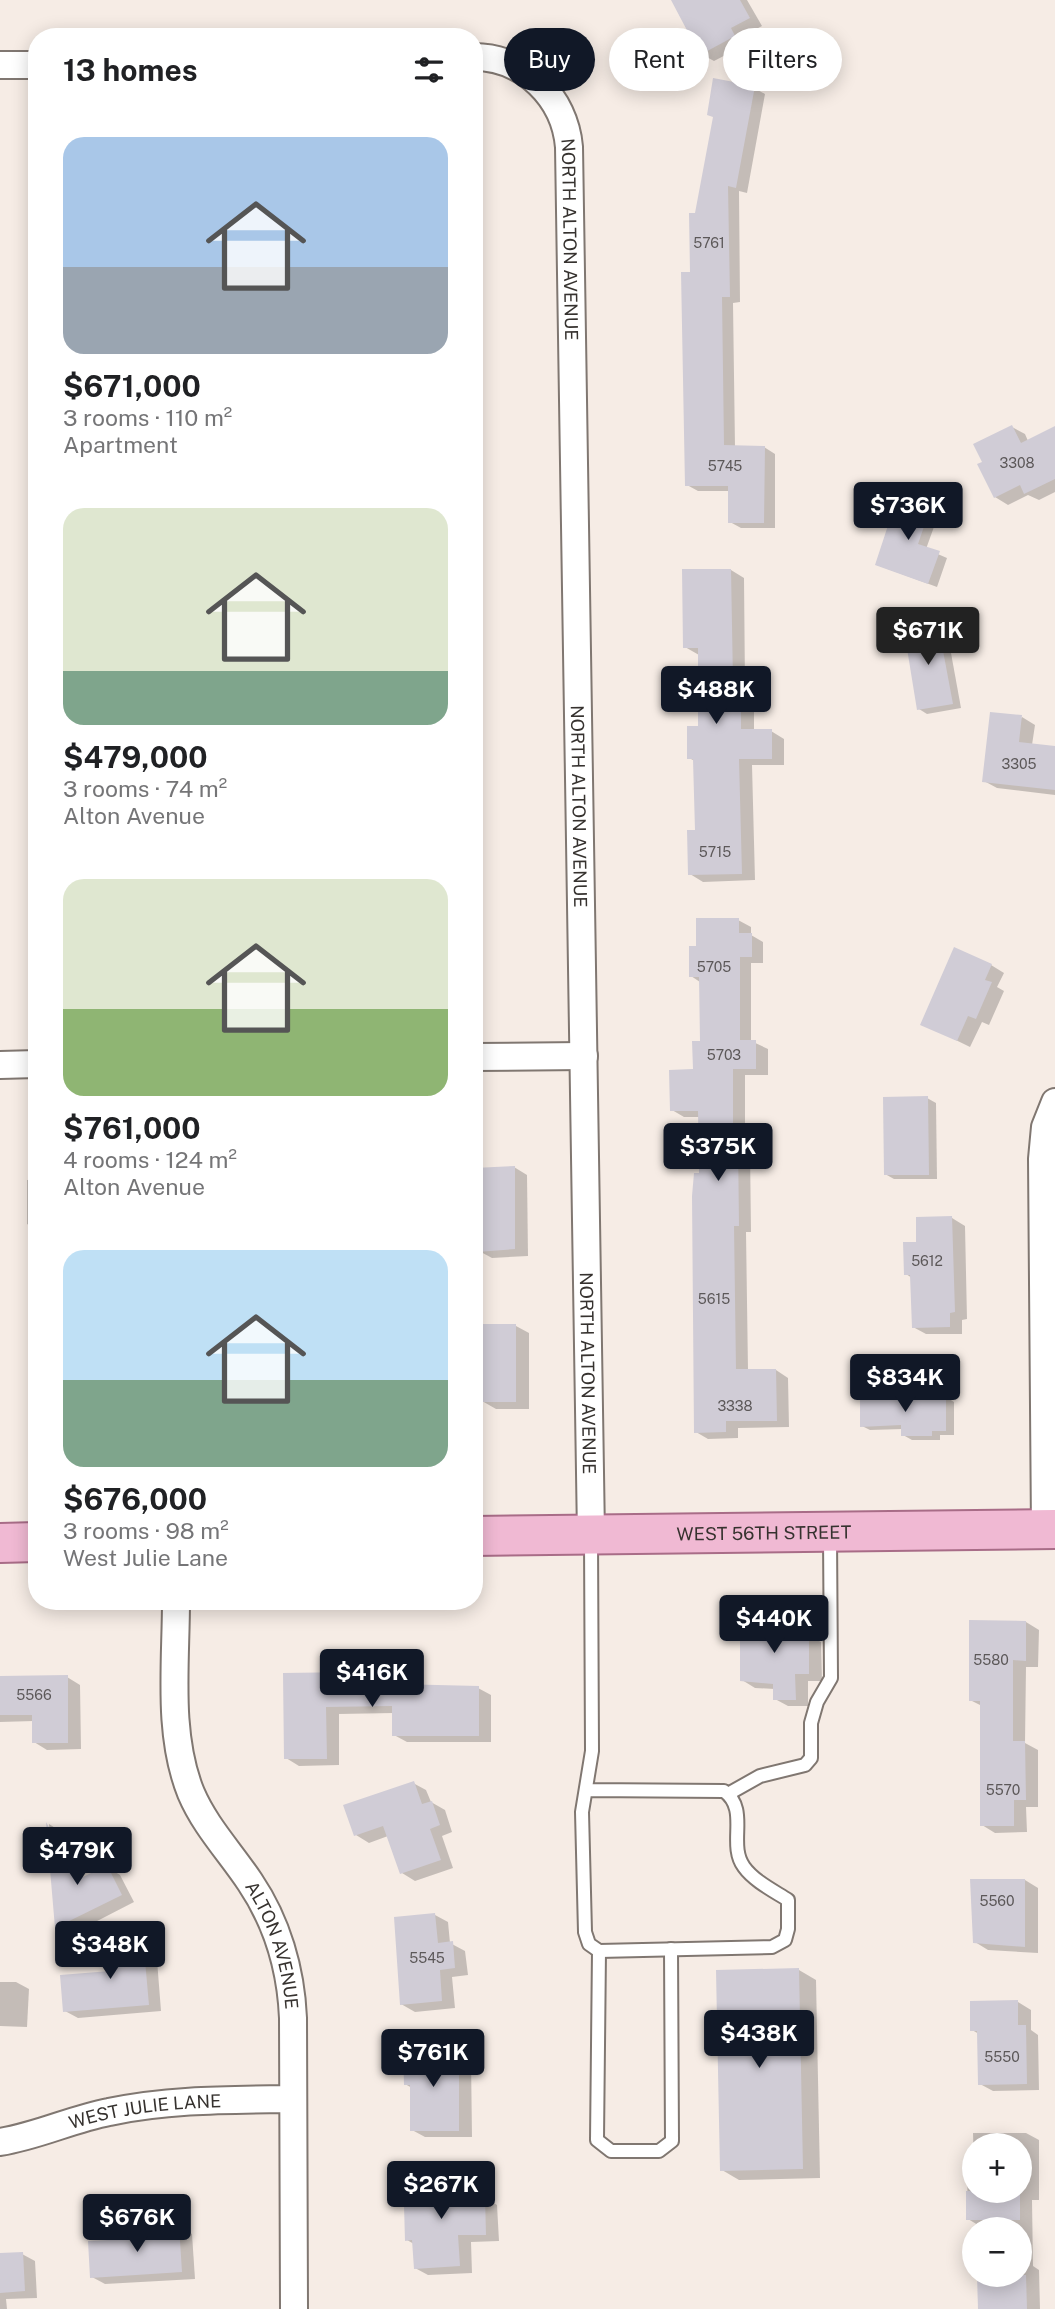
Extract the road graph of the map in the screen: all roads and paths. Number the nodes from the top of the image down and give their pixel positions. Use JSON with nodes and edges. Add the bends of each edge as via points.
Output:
{"nodes":[{"id":1,"x":483,"y":58,"type":"edge"},
{"id":2,"x":0,"y":65,"type":"edge"},
{"id":3,"x":28,"y":65,"type":"edge"},
{"id":4,"x":584,"y":1056,"type":"junction"},
{"id":5,"x":483,"y":1057,"type":"edge"},
{"id":6,"x":28,"y":1064,"type":"edge"},
{"id":7,"x":0,"y":1065,"type":"edge"},
{"id":8,"x":1055,"y":1102,"type":"edge"},
{"id":9,"x":1050,"y":1529,"type":"edge"},
{"id":10,"x":830,"y":1532,"type":"junction"},
{"id":11,"x":591,"y":1535,"type":"junction"},
{"id":12,"x":483,"y":1536,"type":"edge"},
{"id":13,"x":28,"y":1542,"type":"edge"},
{"id":14,"x":0,"y":1543,"type":"edge"},
{"id":15,"x":176,"y":1610,"type":"edge"},
{"id":16,"x":586,"y":1790,"type":"junction"},
{"id":17,"x":728,"y":1794,"type":"junction"},
{"id":18,"x":671,"y":1949,"type":"junction"},
{"id":19,"x":599,"y":1951,"type":"junction"},
{"id":20,"x":293,"y":2099,"type":"junction"},
{"id":21,"x":0,"y":2142,"type":"edge"},
{"id":22,"x":295,"y":2309,"type":"edge"}],
"edges":[{"from":1,"to":4,"type":"street","name":"NORTH ALTON AVENUE","via":[[516,66],[542,86],[561,113],[569,147]]},
{"from":2,"to":3,"type":"street"},
{"from":4,"to":5,"type":"street"},
{"from":4,"to":11,"type":"street","name":"NORTH ALTON AVENUE"},
{"from":6,"to":7,"type":"street"},
{"from":8,"to":9,"type":"street","via":[[1045,1127],[1042,1159]]},
{"from":9,"to":10,"type":"main road","name":"WEST 56TH STREET"},
{"from":10,"to":11,"type":"main road","name":"WEST 56TH STREET"},
{"from":10,"to":17,"type":"lane","via":[[831,1678],[811,1723],[811,1758],[805,1765],[760,1776]]},
{"from":11,"to":12,"type":"main road","name":"WEST 56TH STREET"},
{"from":11,"to":16,"type":"lane","via":[[592,1751]]},
{"from":13,"to":14,"type":"main road"},
{"from":15,"to":20,"type":"street","name":"ALTON AVENUE","via":[[181,1757],[204,1819],[263,1902],[279,1940],[292,2006]]},
{"from":16,"to":17,"type":"lane"},
{"from":16,"to":19,"type":"lane","via":[[582,1811],[585,1932],[589,1944]]},
{"from":17,"to":18,"type":"lane","via":[[737,1807],[738,1853],[743,1867],[788,1900],[785,1940],[772,1947]]},
{"from":18,"to":19,"type":"lane"},
{"from":18,"to":19,"type":"lane","via":[[672,2141],[659,2151],[611,2151],[597,2140]]},
{"from":20,"to":21,"type":"street","name":"WEST JULIE LANE","via":[[170,2102],[106,2112]]},
{"from":20,"to":22,"type":"street","name":"ALTON AVENUE"}]}
